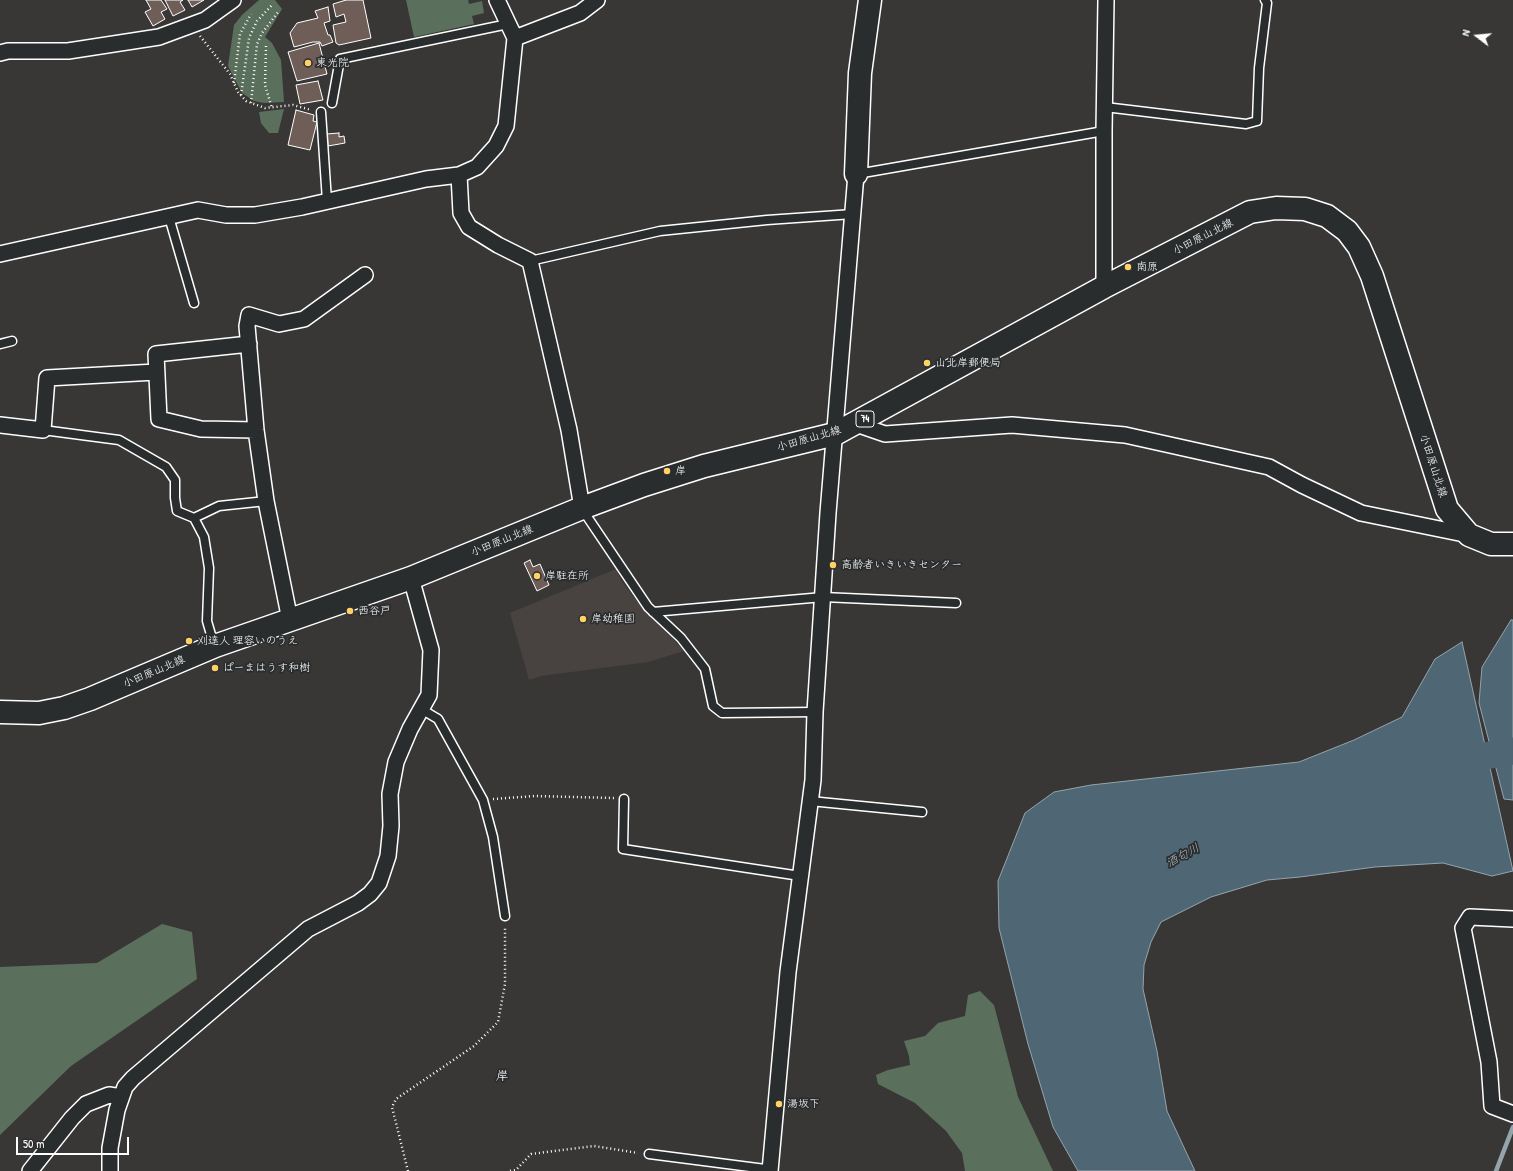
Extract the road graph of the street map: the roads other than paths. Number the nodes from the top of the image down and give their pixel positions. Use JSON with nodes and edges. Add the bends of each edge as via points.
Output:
{"nodes":[{"id":1,"x":233,"y":0,"type":"edge"},
{"id":2,"x":497,"y":0,"type":"edge"},
{"id":3,"x":597,"y":0,"type":"edge"},
{"id":4,"x":870,"y":0,"type":"edge"},
{"id":5,"x":1106,"y":0,"type":"edge"},
{"id":6,"x":1265,"y":0,"type":"edge"},
{"id":7,"x":512,"y":31,"type":"junction"},
{"id":8,"x":0,"y":53,"type":"edge"},
{"id":9,"x":332,"y":103,"type":"dead end"},
{"id":10,"x":1105,"y":107,"type":"junction"},
{"id":11,"x":319,"y":112,"type":"road end"},
{"id":12,"x":1104,"y":131,"type":"junction"},
{"id":13,"x":856,"y":174,"type":"junction"},
{"id":14,"x":459,"y":175,"type":"junction"},
{"id":15,"x":327,"y":201,"type":"junction"},
{"id":16,"x":853,"y":214,"type":"junction"},
{"id":17,"x":169,"y":216,"type":"junction"},
{"id":18,"x":0,"y":254,"type":"edge"},
{"id":19,"x":530,"y":261,"type":"junction"},
{"id":20,"x":364,"y":275,"type":"dead end"},
{"id":21,"x":1104,"y":287,"type":"junction"},
{"id":22,"x":194,"y":303,"type":"dead end"},
{"id":23,"x":12,"y":342,"type":"dead end"},
{"id":24,"x":0,"y":344,"type":"edge"},
{"id":25,"x":249,"y":344,"type":"junction"},
{"id":26,"x":156,"y":372,"type":"junction"},
{"id":27,"x":856,"y":424,"type":"junction"},
{"id":28,"x":0,"y":425,"type":"edge"},
{"id":29,"x":43,"y":430,"type":"junction"},
{"id":30,"x":256,"y":430,"type":"junction"},
{"id":31,"x":835,"y":434,"type":"junction"},
{"id":32,"x":266,"y":501,"type":"junction"},
{"id":33,"x":582,"y":508,"type":"junction"},
{"id":34,"x":194,"y":518,"type":"junction"},
{"id":35,"x":1469,"y":535,"type":"junction"},
{"id":36,"x":1513,"y":544,"type":"edge"},
{"id":37,"x":411,"y":578,"type":"junction"},
{"id":38,"x":823,"y":597,"type":"junction"},
{"id":39,"x":956,"y":603,"type":"dead end"},
{"id":40,"x":653,"y":612,"type":"junction"},
{"id":41,"x":290,"y":620,"type":"junction"},
{"id":42,"x":215,"y":646,"type":"junction"},
{"id":43,"x":421,"y":709,"type":"junction"},
{"id":44,"x":0,"y":712,"type":"edge"},
{"id":45,"x":816,"y":712,"type":"junction"},
{"id":46,"x":624,"y":798,"type":"road end"},
{"id":47,"x":810,"y":801,"type":"junction"},
{"id":48,"x":922,"y":812,"type":"dead end"},
{"id":49,"x":800,"y":876,"type":"junction"},
{"id":50,"x":505,"y":916,"type":"road end"},
{"id":51,"x":1513,"y":919,"type":"edge"},
{"id":52,"x":121,"y":1097,"type":"junction"},
{"id":53,"x":1513,"y":1114,"type":"edge"},
{"id":54,"x":649,"y":1154,"type":"road end"},
{"id":55,"x":30,"y":1171,"type":"edge"},
{"id":56,"x":110,"y":1171,"type":"edge"},
{"id":57,"x":772,"y":1171,"type":"edge"}],
"edges":[{"from":1,"to":8,"type":"street","via":[[205,20],[159,36],[68,51]]},
{"from":2,"to":7,"type":"street"},
{"from":3,"to":7,"type":"street","via":[[580,13]]},
{"from":4,"to":13,"type":"main road","via":[[860,73]]},
{"from":5,"to":10,"type":"street"},
{"from":6,"to":10,"type":"lane","via":[[1267,3],[1259,68],[1257,120],[1246,124]]},
{"from":7,"to":9,"type":"lane","via":[[340,59]]},
{"from":7,"to":14,"type":"street","via":[[506,126],[496,146],[477,167]]},
{"from":10,"to":12,"type":"street"},
{"from":11,"to":15,"type":"lane"},
{"from":12,"to":13,"type":"lane"},
{"from":12,"to":21,"type":"street"},
{"from":13,"to":16,"type":"street"},
{"from":14,"to":15,"type":"street","via":[[426,179]]},
{"from":14,"to":19,"type":"street","via":[[461,213],[469,227]]},
{"from":15,"to":17,"type":"street","via":[[255,215],[226,215],[198,210]]},
{"from":16,"to":19,"type":"lane","via":[[660,231]]},
{"from":16,"to":31,"type":"street"},
{"from":17,"to":18,"type":"street"},
{"from":17,"to":22,"type":"lane"},
{"from":19,"to":33,"type":"street","via":[[569,430]]},
{"from":20,"to":25,"type":"street","via":[[304,319],[279,324],[249,315]]},
{"from":21,"to":27,"type":"main road","name":"小田原山北線","number":"74"},
{"from":21,"to":35,"type":"main road","name":"小田原山北線","number":"74","via":[[1250,212],[1276,208],[1305,209],[1327,216],[1347,230],[1359,247],[1372,276],[1447,509]]},
{"from":23,"to":24,"type":"lane"},
{"from":25,"to":26,"type":"street","via":[[156,354]]},
{"from":25,"to":30,"type":"street"},
{"from":26,"to":29,"type":"street","via":[[47,378]]},
{"from":26,"to":30,"type":"street","via":[[159,419],[201,429]]},
{"from":27,"to":31,"type":"main road","name":"小田原山北線","number":"74"},
{"from":27,"to":35,"type":"street","via":[[885,434],[1012,425],[1125,435],[1269,467],[1361,513]]},
{"from":28,"to":29,"type":"street"},
{"from":29,"to":34,"type":"lane","via":[[119,440],[166,467],[175,480],[174,498],[177,511]]},
{"from":30,"to":32,"type":"street"},
{"from":31,"to":33,"type":"main road","name":"小田原山北線","number":"74","via":[[704,466]]},
{"from":31,"to":38,"type":"street"},
{"from":32,"to":34,"type":"lane","via":[[218,506]]},
{"from":32,"to":41,"type":"street"},
{"from":33,"to":37,"type":"main road","name":"小田原山北線","number":"74"},
{"from":33,"to":40,"type":"lane"},
{"from":34,"to":42,"type":"lane","via":[[204,537],[209,568],[207,621]]},
{"from":35,"to":36,"type":"main road","name":"小田原山北線","number":"74","via":[[1491,544]]},
{"from":37,"to":41,"type":"main road","name":"小田原山北線","number":"74"},
{"from":37,"to":43,"type":"street","via":[[431,650],[429,695]]},
{"from":38,"to":39,"type":"lane"},
{"from":38,"to":40,"type":"lane"},
{"from":38,"to":45,"type":"street"},
{"from":40,"to":45,"type":"lane","via":[[681,638],[705,669],[712,706],[722,713]]},
{"from":41,"to":42,"type":"main road","name":"小田原山北線","number":"74"},
{"from":42,"to":44,"type":"main road","name":"小田原山北線","number":"74","via":[[64,708],[39,713]]},
{"from":43,"to":50,"type":"lane","via":[[438,719],[482,800],[492,837]]},
{"from":43,"to":52,"type":"street","via":[[396,762],[390,794],[391,826],[388,856],[379,884],[358,903],[308,929],[141,1070]]},
{"from":45,"to":47,"type":"street"},
{"from":46,"to":49,"type":"lane","via":[[623,849]]},
{"from":47,"to":48,"type":"lane"},
{"from":47,"to":49,"type":"street"},
{"from":49,"to":57,"type":"street","via":[[788,972]]},
{"from":51,"to":53,"type":"street","via":[[1470,917],[1463,928],[1489,1062],[1492,1106]]},
{"from":52,"to":55,"type":"street","via":[[110,1095],[86,1104]]},
{"from":52,"to":56,"type":"street","via":[[110,1148]]},
{"from":54,"to":57,"type":"lane"}]}
